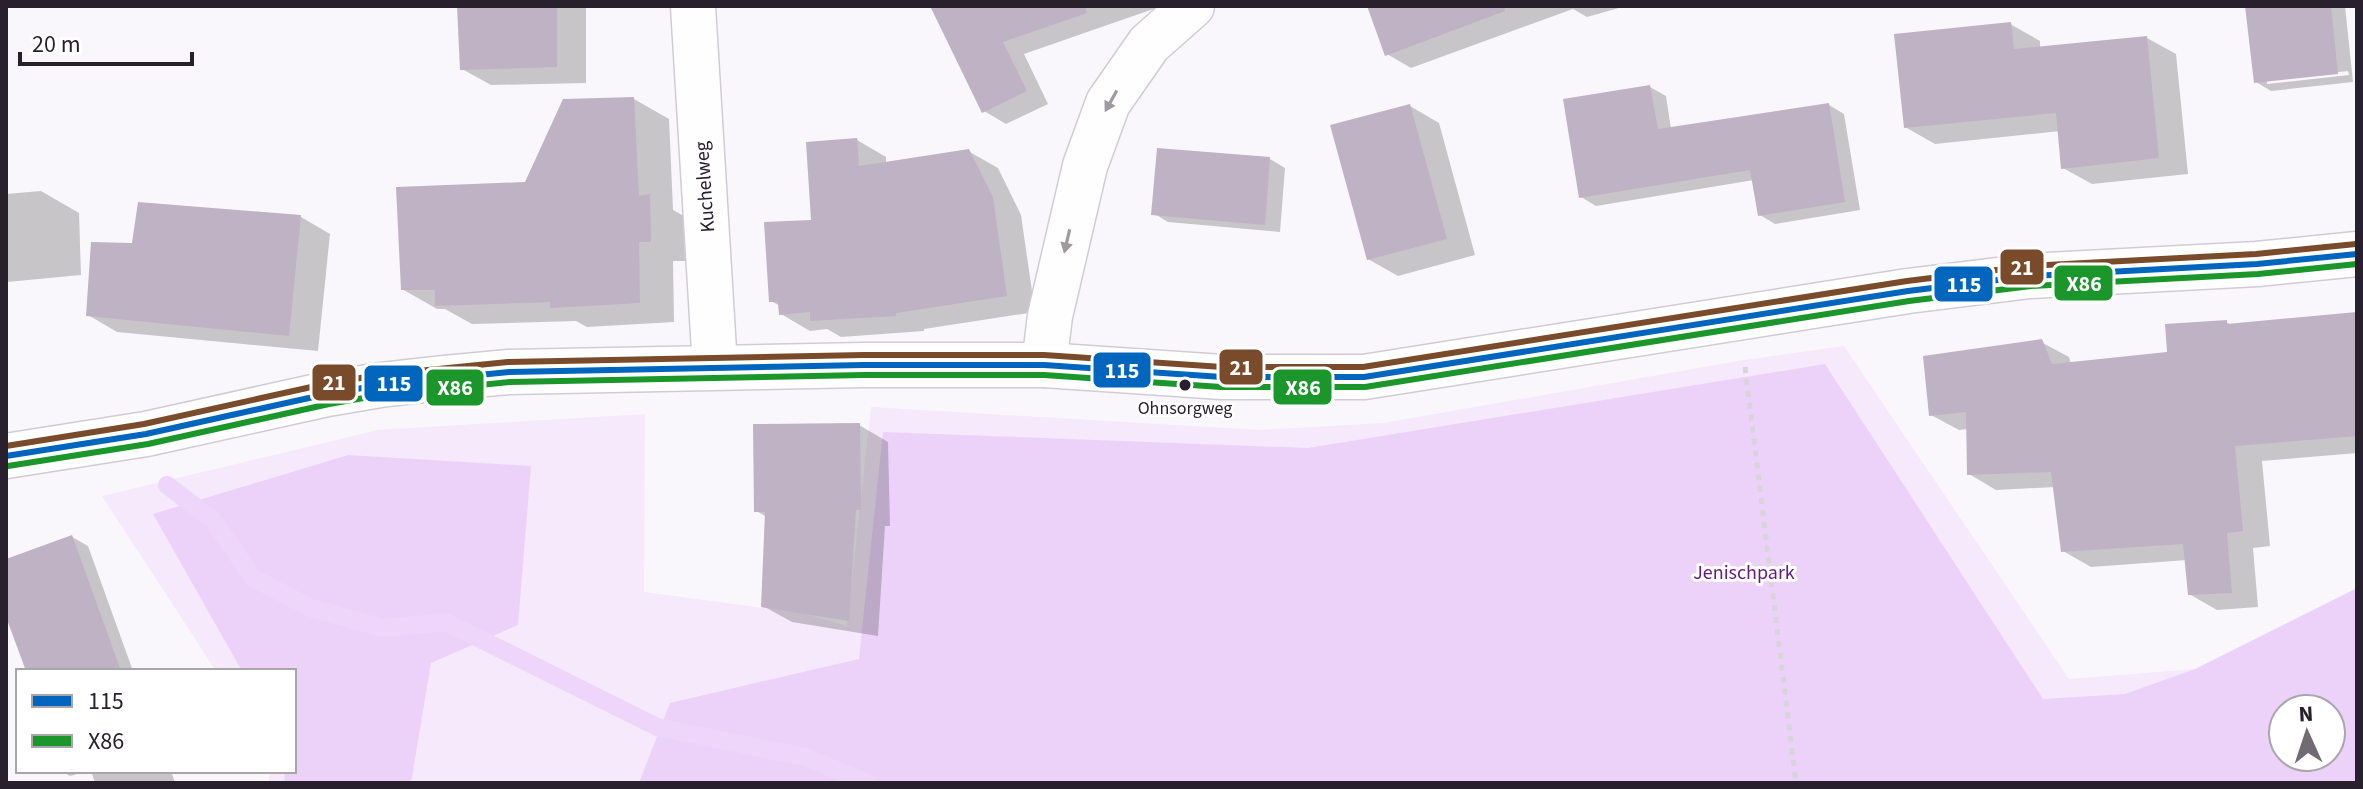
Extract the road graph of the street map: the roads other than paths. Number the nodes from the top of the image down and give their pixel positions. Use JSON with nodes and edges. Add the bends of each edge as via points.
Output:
{"nodes":[{"id":1,"x":693,"y":6,"type":"edge"},
{"id":2,"x":1192,"y":6,"type":"edge"},
{"id":3,"x":2357,"y":254,"type":"edge"},
{"id":4,"x":1044,"y":365,"type":"junction"},
{"id":5,"x":715,"y":367,"type":"junction"},
{"id":6,"x":6,"y":456,"type":"edge"}],
"edges":[{"from":1,"to":5,"type":"street","name":"Kuchelweg"},
{"from":2,"to":4,"type":"street","one_way":true,"via":[[1149,44],[1108,103],[1085,166],[1050,316]]},
{"from":3,"to":4,"type":"street","via":[[1938,287],[1364,377],[1222,377]]},
{"from":4,"to":5,"type":"street"},
{"from":5,"to":6,"type":"street","via":[[509,372],[380,385],[146,434]]}]}
